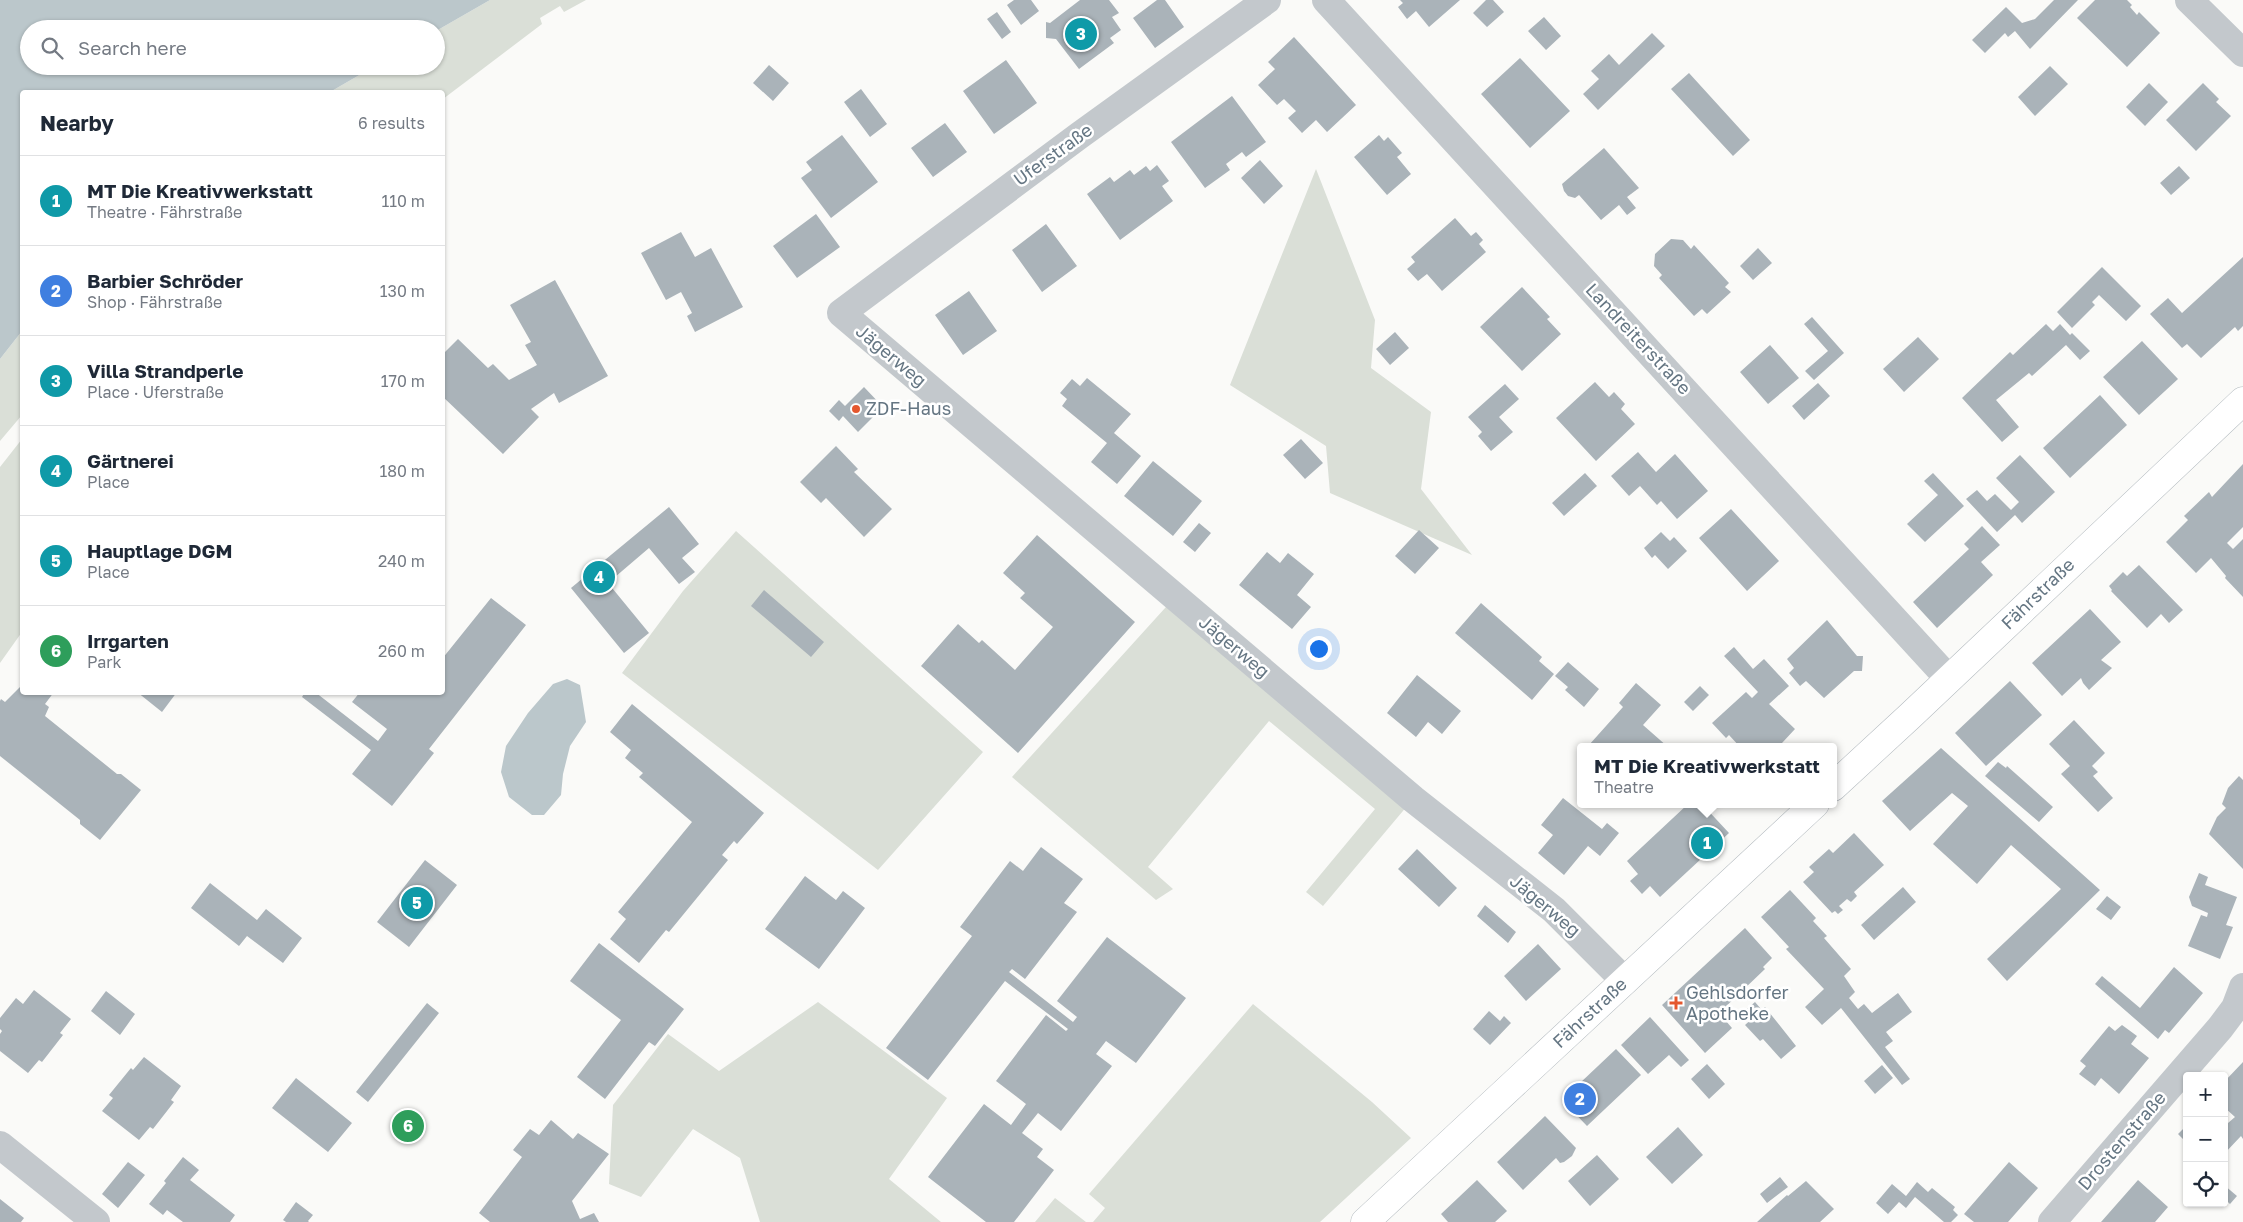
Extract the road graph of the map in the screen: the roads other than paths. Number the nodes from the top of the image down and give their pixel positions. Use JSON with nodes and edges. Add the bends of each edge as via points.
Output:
{"nodes":[{"id":1,"x":1267,"y":0,"type":"edge"},
{"id":2,"x":1326,"y":0,"type":"edge"},
{"id":3,"x":2189,"y":0,"type":"edge"},
{"id":4,"x":2243,"y":53,"type":"edge"},
{"id":5,"x":841,"y":314,"type":"joint"},
{"id":6,"x":2243,"y":401,"type":"edge"},
{"id":7,"x":1949,"y":679,"type":"junction"},
{"id":8,"x":1837,"y":783,"type":"edge"},
{"id":9,"x":1811,"y":808,"type":"edge"},
{"id":10,"x":1625,"y":980,"type":"junction"},
{"id":11,"x":2243,"y":987,"type":"edge"},
{"id":12,"x":0,"y":1145,"type":"edge"},
{"id":13,"x":96,"y":1222,"type":"edge"},
{"id":14,"x":1365,"y":1222,"type":"edge"},
{"id":15,"x":2052,"y":1222,"type":"edge"}],
"edges":[{"from":1,"to":5,"type":"street","name":"Uferstraße"},
{"from":2,"to":7,"type":"street","name":"Landreiterstraße"},
{"from":3,"to":4,"type":"street"},
{"from":5,"to":10,"type":"street","name":"Jägerweg","via":[[1413,799],[1554,910]]},
{"from":6,"to":7,"type":"street","name":"Fährstraße"},
{"from":7,"to":8,"type":"street","name":"Fährstraße"},
{"from":9,"to":10,"type":"street","name":"Fährstraße"},
{"from":10,"to":14,"type":"street","name":"Fährstraße"},
{"from":11,"to":15,"type":"street","name":"Drostenstraße","via":[[2235,1008],[2220,1028]]},
{"from":12,"to":13,"type":"street"}]}
